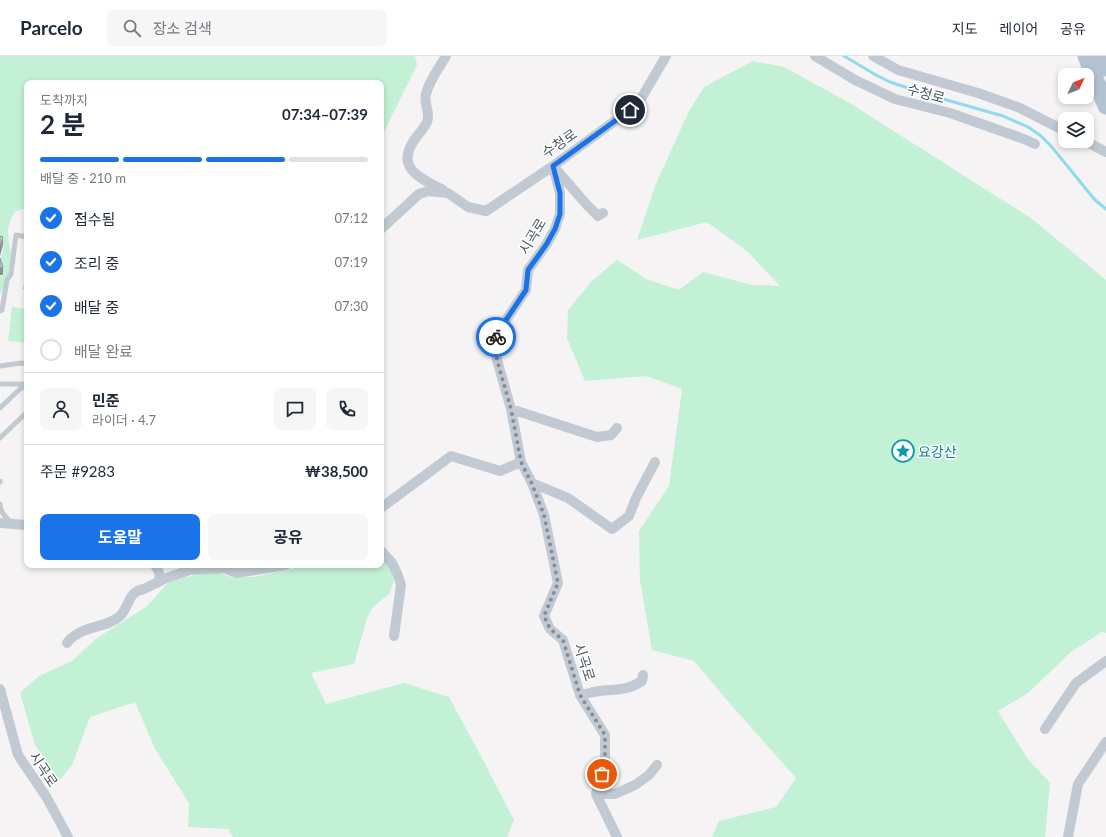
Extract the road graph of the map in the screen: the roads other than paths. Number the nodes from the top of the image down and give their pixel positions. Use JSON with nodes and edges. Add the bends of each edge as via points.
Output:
{"nodes":[{"id":1,"x":446,"y":56,"type":"edge"},
{"id":2,"x":666,"y":56,"type":"edge"},
{"id":3,"x":815,"y":56,"type":"edge"},
{"id":4,"x":873,"y":56,"type":"edge"},
{"id":5,"x":1086,"y":56,"type":"edge"},
{"id":6,"x":1100,"y":56,"type":"edge"},
{"id":7,"x":1106,"y":68,"type":"edge"},
{"id":8,"x":1106,"y":106,"type":"edge"},
{"id":9,"x":1058,"y":127,"type":"edge"},
{"id":10,"x":1035,"y":144,"type":"dead end"},
{"id":11,"x":1094,"y":146,"type":"edge"},
{"id":12,"x":1106,"y":152,"type":"edge"},
{"id":13,"x":553,"y":166,"type":"junction"},
{"id":14,"x":448,"y":193,"type":"junction"},
{"id":15,"x":603,"y":213,"type":"dead end"},
{"id":16,"x":384,"y":226,"type":"edge"},
{"id":17,"x":24,"y":236,"type":"edge"},
{"id":18,"x":0,"y":311,"type":"edge"},
{"id":19,"x":24,"y":364,"type":"edge"},
{"id":20,"x":0,"y":366,"type":"edge"},
{"id":21,"x":0,"y":384,"type":"edge"},
{"id":22,"x":24,"y":384,"type":"edge"},
{"id":23,"x":24,"y":386,"type":"edge"},
{"id":24,"x":0,"y":408,"type":"edge"},
{"id":25,"x":511,"y":409,"type":"junction"},
{"id":26,"x":24,"y":415,"type":"edge"},
{"id":27,"x":617,"y":428,"type":"dead end"},
{"id":28,"x":0,"y":438,"type":"edge"},
{"id":29,"x":521,"y":462,"type":"junction"},
{"id":30,"x":655,"y":462,"type":"dead end"},
{"id":31,"x":532,"y":484,"type":"junction"},
{"id":32,"x":0,"y":504,"type":"edge"},
{"id":33,"x":384,"y":506,"type":"edge"},
{"id":34,"x":0,"y":523,"type":"edge"},
{"id":35,"x":13,"y":523,"type":"junction"},
{"id":36,"x":24,"y":525,"type":"edge"},
{"id":37,"x":384,"y":554,"type":"edge"},
{"id":38,"x":157,"y":568,"type":"edge"},
{"id":39,"x":224,"y":568,"type":"edge"},
{"id":40,"x":224,"y":568,"type":"edge"},
{"id":41,"x":268,"y":568,"type":"edge"},
{"id":42,"x":157,"y":583,"type":"junction"},
{"id":43,"x":394,"y":636,"type":"dead end"},
{"id":44,"x":67,"y":642,"type":"dead end"},
{"id":45,"x":1106,"y":661,"type":"edge"},
{"id":46,"x":643,"y":675,"type":"dead end"},
{"id":47,"x":0,"y":689,"type":"edge"},
{"id":48,"x":580,"y":695,"type":"junction"},
{"id":49,"x":1045,"y":729,"type":"dead end"},
{"id":50,"x":1106,"y":742,"type":"edge"},
{"id":51,"x":657,"y":765,"type":"dead end"},
{"id":52,"x":596,"y":794,"type":"junction"},
{"id":53,"x":68,"y":837,"type":"edge"},
{"id":54,"x":617,"y":837,"type":"edge"},
{"id":55,"x":1068,"y":837,"type":"edge"}],
"edges":[{"from":1,"to":14,"type":"street","name":"수청로","via":[[425,95],[429,115],[408,150],[407,160],[411,170],[420,178]]},
{"from":2,"to":13,"type":"street","name":"수청로","via":[[636,104]]},
{"from":3,"to":10,"type":"street","name":"수청로","via":[[895,99],[950,113]]},
{"from":4,"to":9,"type":"street","name":"수청로","via":[[898,70],[1020,108]]},
{"from":5,"to":8,"type":"main road"},
{"from":6,"to":7,"type":"main road"},
{"from":11,"to":12,"type":"street"},
{"from":13,"to":14,"type":"street","name":"수청로","via":[[486,211],[468,207]]},
{"from":13,"to":15,"type":"street","via":[[598,216]]},
{"from":13,"to":25,"type":"street","name":"시곡로","via":[[560,193],[560,214],[546,245],[528,270],[526,290],[495,340],[497,360]]},
{"from":14,"to":16,"type":"street","name":"수청로","via":[[428,191],[419,194]]},
{"from":17,"to":18,"type":"lane","via":[[16,235],[11,274],[7,280],[4,306]]},
{"from":19,"to":20,"type":"lane"},
{"from":21,"to":22,"type":"lane"},
{"from":23,"to":24,"type":"lane"},
{"from":25,"to":27,"type":"street","via":[[597,437],[611,435]]},
{"from":25,"to":29,"type":"street","name":"시곡로"},
{"from":26,"to":28,"type":"lane"},
{"from":29,"to":31,"type":"street","name":"시곡로"},
{"from":29,"to":33,"type":"street","via":[[500,470],[451,456]]},
{"from":30,"to":31,"type":"street","via":[[629,516],[612,529],[568,498]]},
{"from":31,"to":48,"type":"street","name":"시곡로","via":[[544,515],[558,583],[544,616],[550,629],[563,640]]},
{"from":32,"to":35,"type":"lane","via":[[5,517]]},
{"from":34,"to":35,"type":"street"},
{"from":35,"to":36,"type":"street"},
{"from":37,"to":43,"type":"street","via":[[392,563],[401,584]]},
{"from":38,"to":42,"type":"street","via":[[160,574]]},
{"from":39,"to":41,"type":"street","via":[[238,573]]},
{"from":40,"to":42,"type":"street","via":[[190,570]]},
{"from":42,"to":44,"type":"street","via":[[138,590],[131,596],[121,615],[115,619],[82,632]]},
{"from":45,"to":49,"type":"street","via":[[1076,683]]},
{"from":46,"to":48,"type":"street","name":"시곡로","via":[[642,681],[633,687]]},
{"from":47,"to":53,"type":"street","name":"시곡로","via":[[18,755],[47,798]]},
{"from":48,"to":52,"type":"street","name":"시곡로","via":[[605,735],[605,764]]},
{"from":50,"to":55,"type":"street","via":[[1078,784]]},
{"from":51,"to":52,"type":"street","via":[[650,775],[635,785],[615,794]]},
{"from":52,"to":54,"type":"street"}]}
